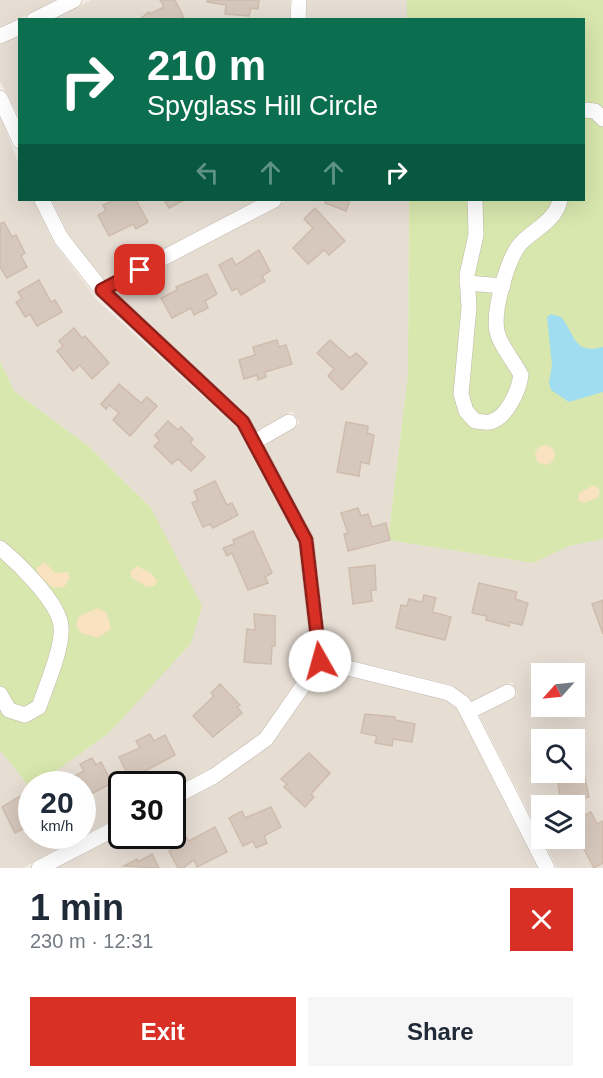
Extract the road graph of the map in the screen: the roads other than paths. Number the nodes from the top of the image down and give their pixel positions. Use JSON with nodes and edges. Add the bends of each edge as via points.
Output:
{"nodes":[{"id":1,"x":74,"y":0,"type":"edge"},
{"id":2,"x":299,"y":0,"type":"edge"},
{"id":3,"x":38,"y":18,"type":"edge"},
{"id":4,"x":298,"y":18,"type":"edge"},
{"id":5,"x":18,"y":28,"type":"edge"},
{"id":6,"x":0,"y":36,"type":"edge"},
{"id":7,"x":0,"y":98,"type":"edge"},
{"id":8,"x":585,"y":110,"type":"edge"},
{"id":9,"x":603,"y":119,"type":"edge"},
{"id":10,"x":18,"y":137,"type":"edge"},
{"id":11,"x":42,"y":201,"type":"edge"},
{"id":12,"x":272,"y":201,"type":"edge"},
{"id":13,"x":476,"y":201,"type":"edge"},
{"id":14,"x":560,"y":201,"type":"edge"},
{"id":15,"x":467,"y":282,"type":"junction"},
{"id":16,"x":503,"y":286,"type":"junction"},
{"id":17,"x":102,"y":290,"type":"junction"},
{"id":18,"x":289,"y":422,"type":"dead end"},
{"id":19,"x":254,"y":442,"type":"junction"},
{"id":20,"x":0,"y":548,"type":"edge"},
{"id":21,"x":320,"y":661,"type":"junction"},
{"id":22,"x":508,"y":692,"type":"dead end"},
{"id":23,"x":0,"y":694,"type":"edge"},
{"id":24,"x":468,"y":712,"type":"junction"},
{"id":25,"x":186,"y":791,"type":"edge"},
{"id":26,"x":108,"y":832,"type":"edge"},
{"id":27,"x":39,"y":868,"type":"edge"},
{"id":28,"x":547,"y":868,"type":"edge"}],
"edges":[{"from":1,"to":3,"type":"street"},
{"from":2,"to":4,"type":"street"},
{"from":5,"to":6,"type":"street"},
{"from":7,"to":10,"type":"street"},
{"from":8,"to":9,"type":"street","via":[[595,111]]},
{"from":11,"to":17,"type":"street","via":[[61,238]]},
{"from":12,"to":17,"type":"street"},
{"from":13,"to":15,"type":"street","via":[[476,235]]},
{"from":14,"to":16,"type":"street","via":[[553,215],[519,245]]},
{"from":15,"to":16,"type":"street"},
{"from":15,"to":16,"type":"street","via":[[461,394],[466,411],[475,421],[490,422],[501,416],[519,387],[521,375],[497,332]]},
{"from":17,"to":19,"type":"street","via":[[243,422]]},
{"from":18,"to":19,"type":"street"},
{"from":19,"to":21,"type":"street","via":[[306,540]]},
{"from":20,"to":23,"type":"street","via":[[22,566],[56,610],[62,626],[39,706],[25,715],[9,710]]},
{"from":21,"to":24,"type":"street","via":[[449,693]]},
{"from":21,"to":25,"type":"street","via":[[266,739]]},
{"from":22,"to":24,"type":"street"},
{"from":24,"to":28,"type":"street"},
{"from":26,"to":27,"type":"street"}]}
